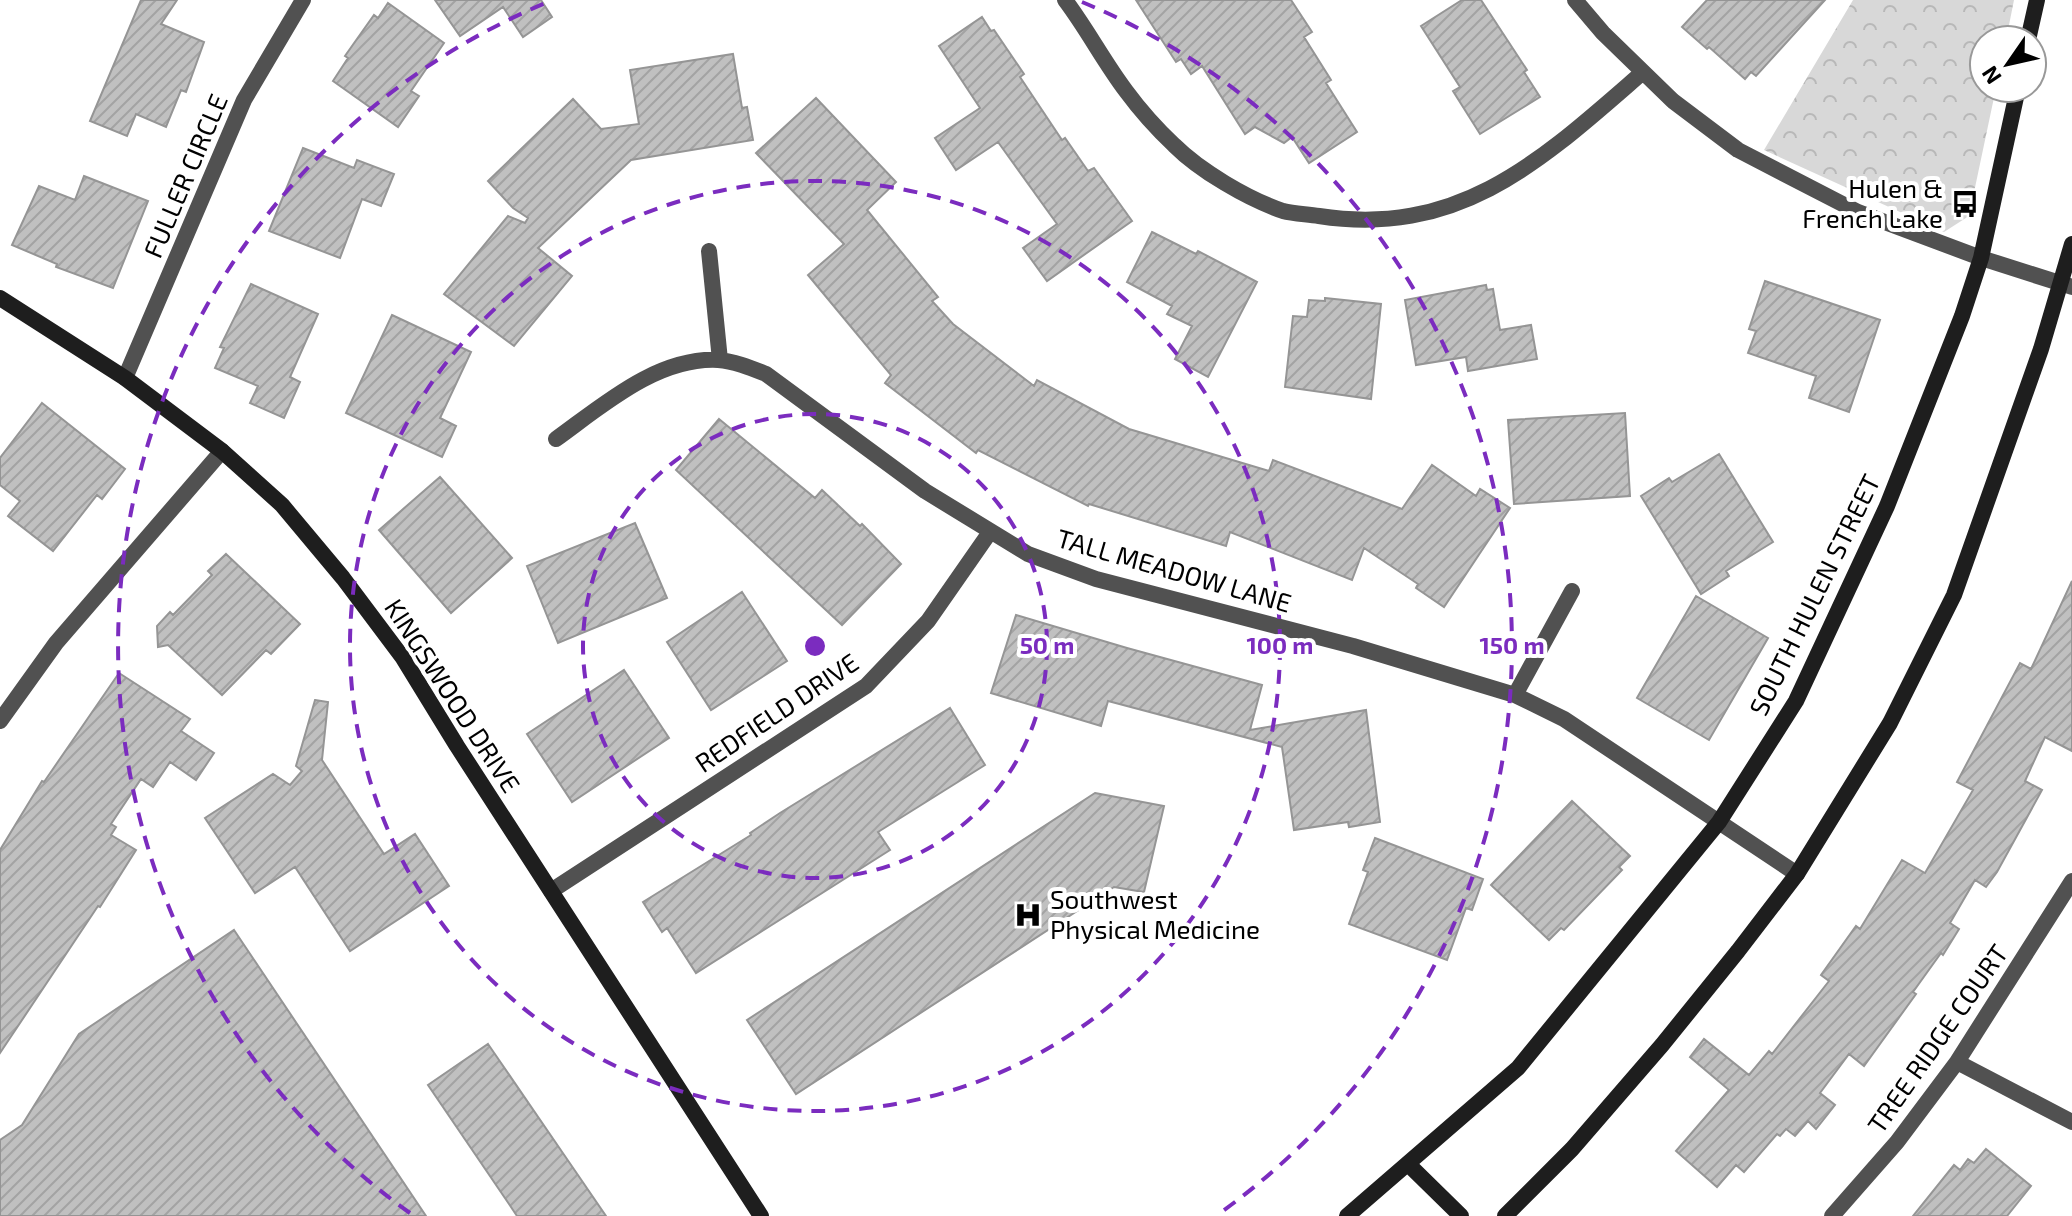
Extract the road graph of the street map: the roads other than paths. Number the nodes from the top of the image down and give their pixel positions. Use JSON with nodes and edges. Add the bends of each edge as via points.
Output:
{"nodes":[{"id":1,"x":303,"y":0,"type":"edge"},
{"id":2,"x":1065,"y":0,"type":"edge"},
{"id":3,"x":1575,"y":0,"type":"edge"},
{"id":4,"x":2037,"y":0,"type":"edge"},
{"id":5,"x":2032,"y":24,"type":"edge"},
{"id":6,"x":1643,"y":72,"type":"junction"},
{"id":7,"x":2015,"y":104,"type":"edge"},
{"id":8,"x":2072,"y":244,"type":"edge"},
{"id":9,"x":709,"y":251,"type":"dead end"},
{"id":10,"x":1981,"y":258,"type":"junction"},
{"id":11,"x":2066,"y":285,"type":"edge"},
{"id":12,"x":0,"y":298,"type":"edge"},
{"id":13,"x":720,"y":360,"type":"junction"},
{"id":14,"x":125,"y":378,"type":"junction"},
{"id":15,"x":556,"y":439,"type":"dead end"},
{"id":16,"x":222,"y":451,"type":"junction"},
{"id":17,"x":990,"y":532,"type":"junction"},
{"id":18,"x":1572,"y":591,"type":"dead end"},
{"id":19,"x":1515,"y":695,"type":"junction"},
{"id":20,"x":0,"y":721,"type":"edge"},
{"id":21,"x":1719,"y":822,"type":"junction"},
{"id":22,"x":1797,"y":874,"type":"junction"},
{"id":23,"x":2072,"y":881,"type":"edge"},
{"id":24,"x":551,"y":891,"type":"junction"},
{"id":25,"x":1957,"y":1062,"type":"junction"},
{"id":26,"x":2072,"y":1122,"type":"edge"},
{"id":27,"x":1408,"y":1164,"type":"junction"},
{"id":28,"x":761,"y":1216,"type":"edge"},
{"id":29,"x":1347,"y":1216,"type":"edge"},
{"id":30,"x":1461,"y":1216,"type":"edge"},
{"id":31,"x":1505,"y":1216,"type":"edge"},
{"id":32,"x":1832,"y":1216,"type":"edge"}],
"edges":[{"from":1,"to":14,"type":"street","name":"FULLER CIRCLE","via":[[244,100]]},
{"from":2,"to":6,"type":"street","via":[[1126,92],[1176,147],[1226,183],[1283,211],[1349,221],[1400,220],[1454,205],[1513,177],[1557,147]]},
{"from":3,"to":6,"type":"street"},
{"from":4,"to":5,"type":"main road"},
{"from":6,"to":10,"type":"street","via":[[1738,150],[1858,212]]},
{"from":7,"to":10,"type":"main road","name":"SOUTH HULEN STREET"},
{"from":8,"to":11,"type":"main road"},
{"from":9,"to":13,"type":"street"},
{"from":10,"to":11,"type":"street"},
{"from":10,"to":21,"type":"main road","name":"SOUTH HULEN STREET","via":[[1881,520],[1796,701]]},
{"from":11,"to":22,"type":"main road","via":[[1954,595],[1890,723]]},
{"from":12,"to":14,"type":"main road","name":"KINGSWOOD DRIVE"},
{"from":13,"to":15,"type":"street","name":"TALL MEADOW LANE","via":[[671,367],[624,391]]},
{"from":13,"to":17,"type":"street","name":"TALL MEADOW LANE","via":[[766,374]]},
{"from":14,"to":16,"type":"main road","name":"KINGSWOOD DRIVE"},
{"from":16,"to":20,"type":"street","via":[[56,643]]},
{"from":16,"to":24,"type":"main road","name":"KINGSWOOD DRIVE","via":[[282,505],[403,658]]},
{"from":17,"to":19,"type":"street","name":"TALL MEADOW LANE","via":[[1028,554],[1096,579]]},
{"from":17,"to":24,"type":"street","name":"REDFIELD DRIVE","via":[[928,621],[866,686]]},
{"from":18,"to":19,"type":"street"},
{"from":19,"to":21,"type":"street","name":"TALL MEADOW LANE","via":[[1564,719]]},
{"from":21,"to":22,"type":"street","name":"TALL MEADOW LANE"},
{"from":21,"to":27,"type":"main road","name":"SOUTH HULEN STREET","via":[[1518,1068]]},
{"from":22,"to":31,"type":"main road","via":[[1662,1045],[1572,1149]]},
{"from":23,"to":25,"type":"street","name":"TREE RIDGE COURT"},
{"from":24,"to":28,"type":"main road","name":"KINGSWOOD DRIVE"},
{"from":25,"to":26,"type":"street"},
{"from":25,"to":32,"type":"street","name":"TREE RIDGE COURT"},
{"from":27,"to":29,"type":"main road","name":"SOUTH HULEN STREET"},
{"from":27,"to":30,"type":"main road"}]}
